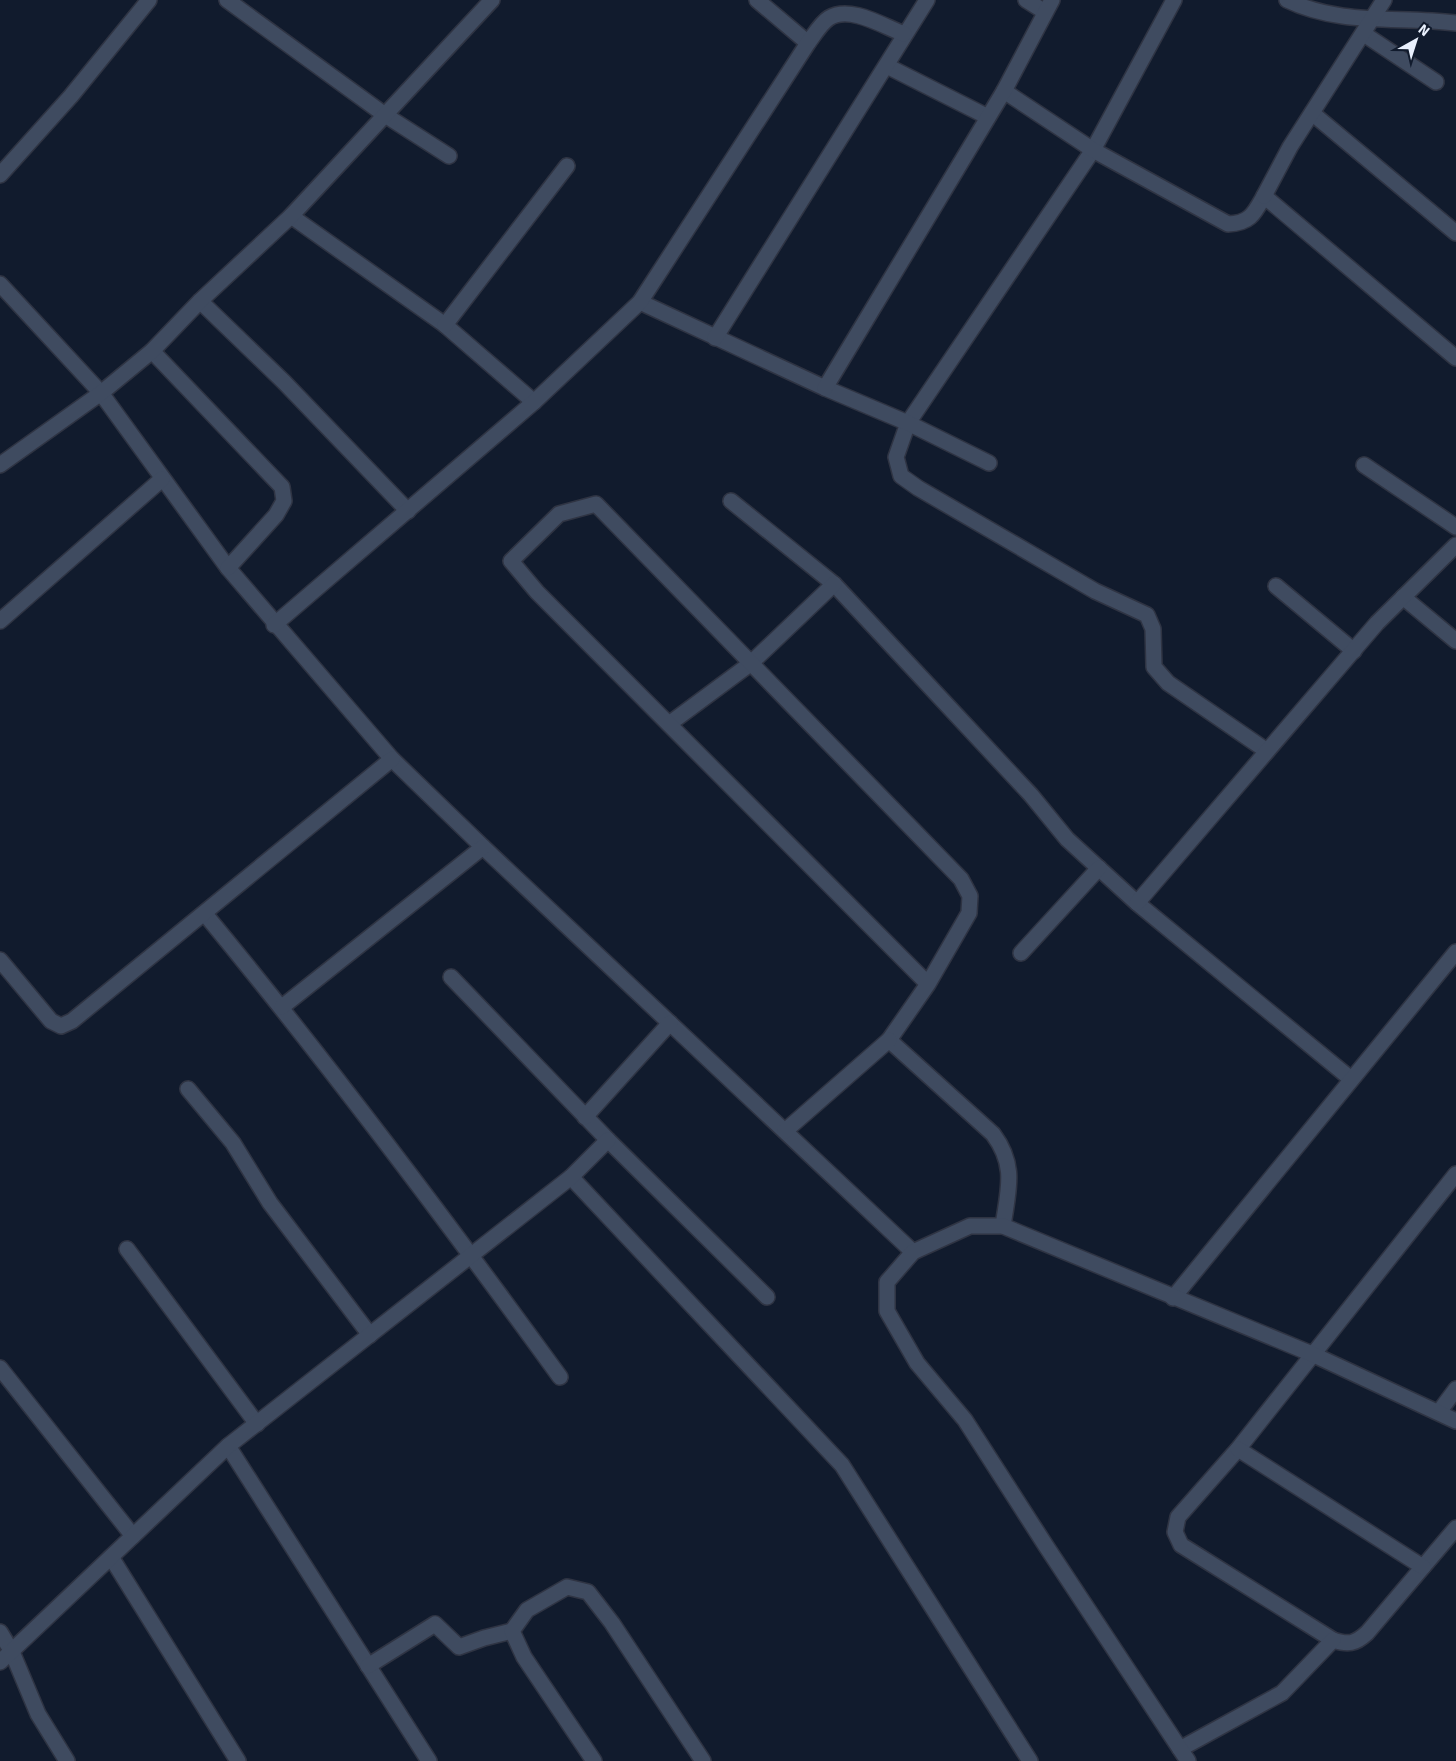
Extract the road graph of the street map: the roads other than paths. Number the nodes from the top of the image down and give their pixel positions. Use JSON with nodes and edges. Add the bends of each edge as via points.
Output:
{"nodes":[{"id":1,"x":149,"y":0,"type":"edge"},
{"id":2,"x":226,"y":0,"type":"edge"},
{"id":3,"x":492,"y":0,"type":"edge"},
{"id":4,"x":757,"y":0,"type":"edge"},
{"id":5,"x":927,"y":0,"type":"edge"},
{"id":6,"x":1026,"y":0,"type":"edge"},
{"id":7,"x":1174,"y":0,"type":"edge"},
{"id":8,"x":1287,"y":0,"type":"edge"},
{"id":9,"x":1384,"y":0,"type":"edge"},
{"id":10,"x":1049,"y":6,"type":"edge"},
{"id":11,"x":1372,"y":20,"type":"junction"},
{"id":12,"x":1456,"y":23,"type":"edge"},
{"id":13,"x":904,"y":34,"type":"junction"},
{"id":14,"x":1364,"y":34,"type":"junction"},
{"id":15,"x":808,"y":43,"type":"junction"},
{"id":16,"x":886,"y":66,"type":"junction"},
{"id":17,"x":1436,"y":82,"type":"dead end"},
{"id":18,"x":1004,"y":91,"type":"junction"},
{"id":19,"x":1312,"y":113,"type":"junction"},
{"id":20,"x":385,"y":115,"type":"junction"},
{"id":21,"x":988,"y":116,"type":"junction"},
{"id":22,"x":1093,"y":150,"type":"junction"},
{"id":23,"x":449,"y":156,"type":"dead end"},
{"id":24,"x":567,"y":166,"type":"dead end"},
{"id":25,"x":0,"y":175,"type":"edge"},
{"id":26,"x":1264,"y":196,"type":"junction"},
{"id":27,"x":292,"y":216,"type":"junction"},
{"id":28,"x":1456,"y":233,"type":"edge"},
{"id":29,"x":0,"y":284,"type":"edge"},
{"id":30,"x":200,"y":301,"type":"junction"},
{"id":31,"x":640,"y":302,"type":"junction"},
{"id":32,"x":445,"y":325,"type":"junction"},
{"id":33,"x":715,"y":338,"type":"junction"},
{"id":34,"x":152,"y":351,"type":"junction"},
{"id":35,"x":1456,"y":358,"type":"edge"},
{"id":36,"x":825,"y":388,"type":"junction"},
{"id":37,"x":100,"y":393,"type":"junction"},
{"id":38,"x":534,"y":402,"type":"junction"},
{"id":39,"x":908,"y":423,"type":"junction"},
{"id":40,"x":989,"y":463,"type":"dead end"},
{"id":41,"x":0,"y":464,"type":"edge"},
{"id":42,"x":1364,"y":465,"type":"dead end"},
{"id":43,"x":162,"y":479,"type":"junction"},
{"id":44,"x":731,"y":501,"type":"dead end"},
{"id":45,"x":408,"y":511,"type":"junction"},
{"id":46,"x":1456,"y":527,"type":"edge"},
{"id":47,"x":1456,"y":545,"type":"edge"},
{"id":48,"x":228,"y":568,"type":"junction"},
{"id":49,"x":834,"y":584,"type":"junction"},
{"id":50,"x":1276,"y":586,"type":"dead end"},
{"id":51,"x":1403,"y":597,"type":"junction"},
{"id":52,"x":0,"y":621,"type":"edge"},
{"id":53,"x":274,"y":625,"type":"junction"},
{"id":54,"x":1456,"y":641,"type":"edge"},
{"id":55,"x":1354,"y":651,"type":"junction"},
{"id":56,"x":750,"y":664,"type":"junction"},
{"id":57,"x":669,"y":724,"type":"junction"},
{"id":58,"x":1268,"y":751,"type":"junction"},
{"id":59,"x":392,"y":759,"type":"junction"},
{"id":60,"x":483,"y":847,"type":"junction"},
{"id":61,"x":1099,"y":868,"type":"junction"},
{"id":62,"x":1137,"y":903,"type":"junction"},
{"id":63,"x":205,"y":914,"type":"junction"},
{"id":64,"x":1456,"y":952,"type":"edge"},
{"id":65,"x":1021,"y":953,"type":"dead end"},
{"id":66,"x":0,"y":960,"type":"edge"},
{"id":67,"x":451,"y":977,"type":"dead end"},
{"id":68,"x":928,"y":984,"type":"junction"},
{"id":69,"x":282,"y":1007,"type":"junction"},
{"id":70,"x":670,"y":1023,"type":"junction"},
{"id":71,"x":889,"y":1040,"type":"junction"},
{"id":72,"x":1351,"y":1079,"type":"junction"},
{"id":73,"x":188,"y":1089,"type":"dead end"},
{"id":74,"x":585,"y":1117,"type":"junction"},
{"id":75,"x":785,"y":1131,"type":"junction"},
{"id":76,"x":608,"y":1140,"type":"junction"},
{"id":77,"x":1456,"y":1174,"type":"edge"},
{"id":78,"x":571,"y":1177,"type":"junction"},
{"id":79,"x":1003,"y":1226,"type":"junction"},
{"id":80,"x":126,"y":1249,"type":"dead end"},
{"id":81,"x":914,"y":1252,"type":"junction"},
{"id":82,"x":472,"y":1255,"type":"junction"},
{"id":83,"x":767,"y":1296,"type":"dead end"},
{"id":84,"x":1173,"y":1298,"type":"junction"},
{"id":85,"x":370,"y":1335,"type":"junction"},
{"id":86,"x":1312,"y":1354,"type":"junction"},
{"id":87,"x":0,"y":1368,"type":"edge"},
{"id":88,"x":560,"y":1377,"type":"dead end"},
{"id":89,"x":1456,"y":1389,"type":"edge"},
{"id":90,"x":1439,"y":1412,"type":"junction"},
{"id":91,"x":1456,"y":1421,"type":"edge"},
{"id":92,"x":256,"y":1424,"type":"junction"},
{"id":93,"x":228,"y":1446,"type":"junction"},
{"id":94,"x":1238,"y":1448,"type":"junction"},
{"id":95,"x":1456,"y":1528,"type":"edge"},
{"id":96,"x":133,"y":1536,"type":"junction"},
{"id":97,"x":110,"y":1557,"type":"junction"},
{"id":98,"x":1423,"y":1567,"type":"junction"},
{"id":99,"x":512,"y":1631,"type":"junction"},
{"id":100,"x":0,"y":1632,"type":"edge"},
{"id":101,"x":1332,"y":1640,"type":"junction"},
{"id":102,"x":12,"y":1652,"type":"junction"},
{"id":103,"x":0,"y":1662,"type":"edge"},
{"id":104,"x":368,"y":1666,"type":"junction"},
{"id":105,"x":1184,"y":1755,"type":"edge"},
{"id":106,"x":67,"y":1761,"type":"edge"},
{"id":107,"x":238,"y":1761,"type":"edge"},
{"id":108,"x":429,"y":1761,"type":"edge"},
{"id":109,"x":594,"y":1761,"type":"edge"},
{"id":110,"x":703,"y":1761,"type":"edge"},
{"id":111,"x":1030,"y":1761,"type":"edge"}],
"edges":[{"from":1,"to":25,"type":"street","via":[[71,96]]},
{"from":2,"to":20,"type":"street"},
{"from":3,"to":20,"type":"street"},
{"from":4,"to":15,"type":"street"},
{"from":5,"to":13,"type":"street"},
{"from":6,"to":10,"type":"street"},
{"from":7,"to":22,"type":"street"},
{"from":8,"to":11,"type":"street","via":[[1309,11]]},
{"from":9,"to":11,"type":"street"},
{"from":10,"to":18,"type":"street"},
{"from":11,"to":12,"type":"street"},
{"from":11,"to":14,"type":"street"},
{"from":13,"to":15,"type":"street","via":[[843,13],[828,19]]},
{"from":13,"to":16,"type":"street"},
{"from":14,"to":17,"type":"street"},
{"from":14,"to":19,"type":"street"},
{"from":15,"to":31,"type":"street"},
{"from":16,"to":21,"type":"street"},
{"from":16,"to":33,"type":"street"},
{"from":18,"to":21,"type":"street"},
{"from":18,"to":22,"type":"street"},
{"from":19,"to":26,"type":"street"},
{"from":19,"to":28,"type":"street"},
{"from":20,"to":23,"type":"street"},
{"from":20,"to":27,"type":"street"},
{"from":21,"to":36,"type":"street"},
{"from":22,"to":26,"type":"street","via":[[1228,224],[1242,224],[1254,214]]},
{"from":22,"to":39,"type":"street"},
{"from":24,"to":32,"type":"street"},
{"from":26,"to":35,"type":"street"},
{"from":27,"to":30,"type":"street"},
{"from":27,"to":32,"type":"street"},
{"from":29,"to":37,"type":"street"},
{"from":30,"to":34,"type":"street"},
{"from":30,"to":45,"type":"street","via":[[284,382]]},
{"from":31,"to":33,"type":"street"},
{"from":31,"to":38,"type":"street"},
{"from":32,"to":38,"type":"street"},
{"from":33,"to":36,"type":"street"},
{"from":34,"to":37,"type":"street"},
{"from":34,"to":48,"type":"street","via":[[282,487],[284,501],[276,515]]},
{"from":36,"to":39,"type":"street"},
{"from":37,"to":41,"type":"street"},
{"from":37,"to":43,"type":"street"},
{"from":38,"to":45,"type":"street"},
{"from":39,"to":40,"type":"street"},
{"from":39,"to":58,"type":"street","via":[[896,457],[902,476],[1095,590],[1147,615],[1153,629],[1154,667],[1168,683]]},
{"from":42,"to":46,"type":"street"},
{"from":43,"to":48,"type":"street"},
{"from":43,"to":52,"type":"street"},
{"from":44,"to":49,"type":"street"},
{"from":45,"to":53,"type":"street"},
{"from":47,"to":51,"type":"street"},
{"from":48,"to":53,"type":"street"},
{"from":49,"to":56,"type":"street"},
{"from":49,"to":61,"type":"street","via":[[1031,795],[1067,839]]},
{"from":50,"to":55,"type":"street"},
{"from":51,"to":54,"type":"street"},
{"from":51,"to":55,"type":"street"},
{"from":53,"to":59,"type":"street"},
{"from":55,"to":58,"type":"street"},
{"from":56,"to":57,"type":"street"},
{"from":56,"to":57,"type":"street","via":[[596,504],[559,514],[511,561],[537,592]]},
{"from":56,"to":68,"type":"street","via":[[961,879],[970,896],[969,913]]},
{"from":57,"to":68,"type":"street"},
{"from":58,"to":62,"type":"street"},
{"from":59,"to":60,"type":"street"},
{"from":59,"to":63,"type":"street"},
{"from":60,"to":69,"type":"street"},
{"from":60,"to":70,"type":"street"},
{"from":61,"to":62,"type":"street"},
{"from":61,"to":65,"type":"street"},
{"from":62,"to":72,"type":"street"},
{"from":63,"to":66,"type":"street","via":[[72,1021],[61,1026],[51,1021]]},
{"from":63,"to":69,"type":"street"},
{"from":64,"to":72,"type":"street"},
{"from":67,"to":74,"type":"street"},
{"from":68,"to":71,"type":"street"},
{"from":69,"to":82,"type":"street"},
{"from":70,"to":74,"type":"street"},
{"from":70,"to":75,"type":"street"},
{"from":71,"to":75,"type":"street"},
{"from":71,"to":79,"type":"street","via":[[992,1134],[1004,1149],[1010,1177]]},
{"from":72,"to":84,"type":"street"},
{"from":73,"to":85,"type":"street","via":[[232,1143],[270,1203]]},
{"from":74,"to":76,"type":"street"},
{"from":75,"to":81,"type":"street"},
{"from":76,"to":78,"type":"street"},
{"from":76,"to":83,"type":"street"},
{"from":77,"to":86,"type":"street"},
{"from":78,"to":82,"type":"street"},
{"from":78,"to":111,"type":"street","via":[[842,1465]]},
{"from":79,"to":81,"type":"street","via":[[970,1226]]},
{"from":79,"to":84,"type":"street"},
{"from":80,"to":92,"type":"street"},
{"from":81,"to":105,"type":"street","via":[[887,1282],[887,1311],[917,1363],[965,1420]]},
{"from":82,"to":85,"type":"street"},
{"from":82,"to":88,"type":"street"},
{"from":84,"to":86,"type":"street"},
{"from":85,"to":92,"type":"street"},
{"from":86,"to":90,"type":"street"},
{"from":86,"to":94,"type":"street"},
{"from":87,"to":96,"type":"street"},
{"from":89,"to":90,"type":"street"},
{"from":90,"to":91,"type":"street"},
{"from":92,"to":93,"type":"street"},
{"from":93,"to":96,"type":"street"},
{"from":93,"to":104,"type":"street"},
{"from":94,"to":98,"type":"street"},
{"from":94,"to":101,"type":"street","via":[[1178,1517],[1175,1532],[1181,1545]]},
{"from":95,"to":98,"type":"street"},
{"from":96,"to":97,"type":"street"},
{"from":97,"to":102,"type":"street"},
{"from":97,"to":107,"type":"street"},
{"from":98,"to":101,"type":"street","via":[[1358,1642],[1346,1644]]},
{"from":99,"to":104,"type":"street","via":[[459,1647],[435,1624]]},
{"from":99,"to":109,"type":"street","via":[[524,1657]]},
{"from":99,"to":110,"type":"street","via":[[527,1610],[567,1587],[588,1592]]},
{"from":100,"to":102,"type":"street"},
{"from":101,"to":105,"type":"street","via":[[1282,1693]]},
{"from":102,"to":103,"type":"street"},
{"from":102,"to":106,"type":"street","via":[[38,1714]]},
{"from":104,"to":108,"type":"street"}]}
